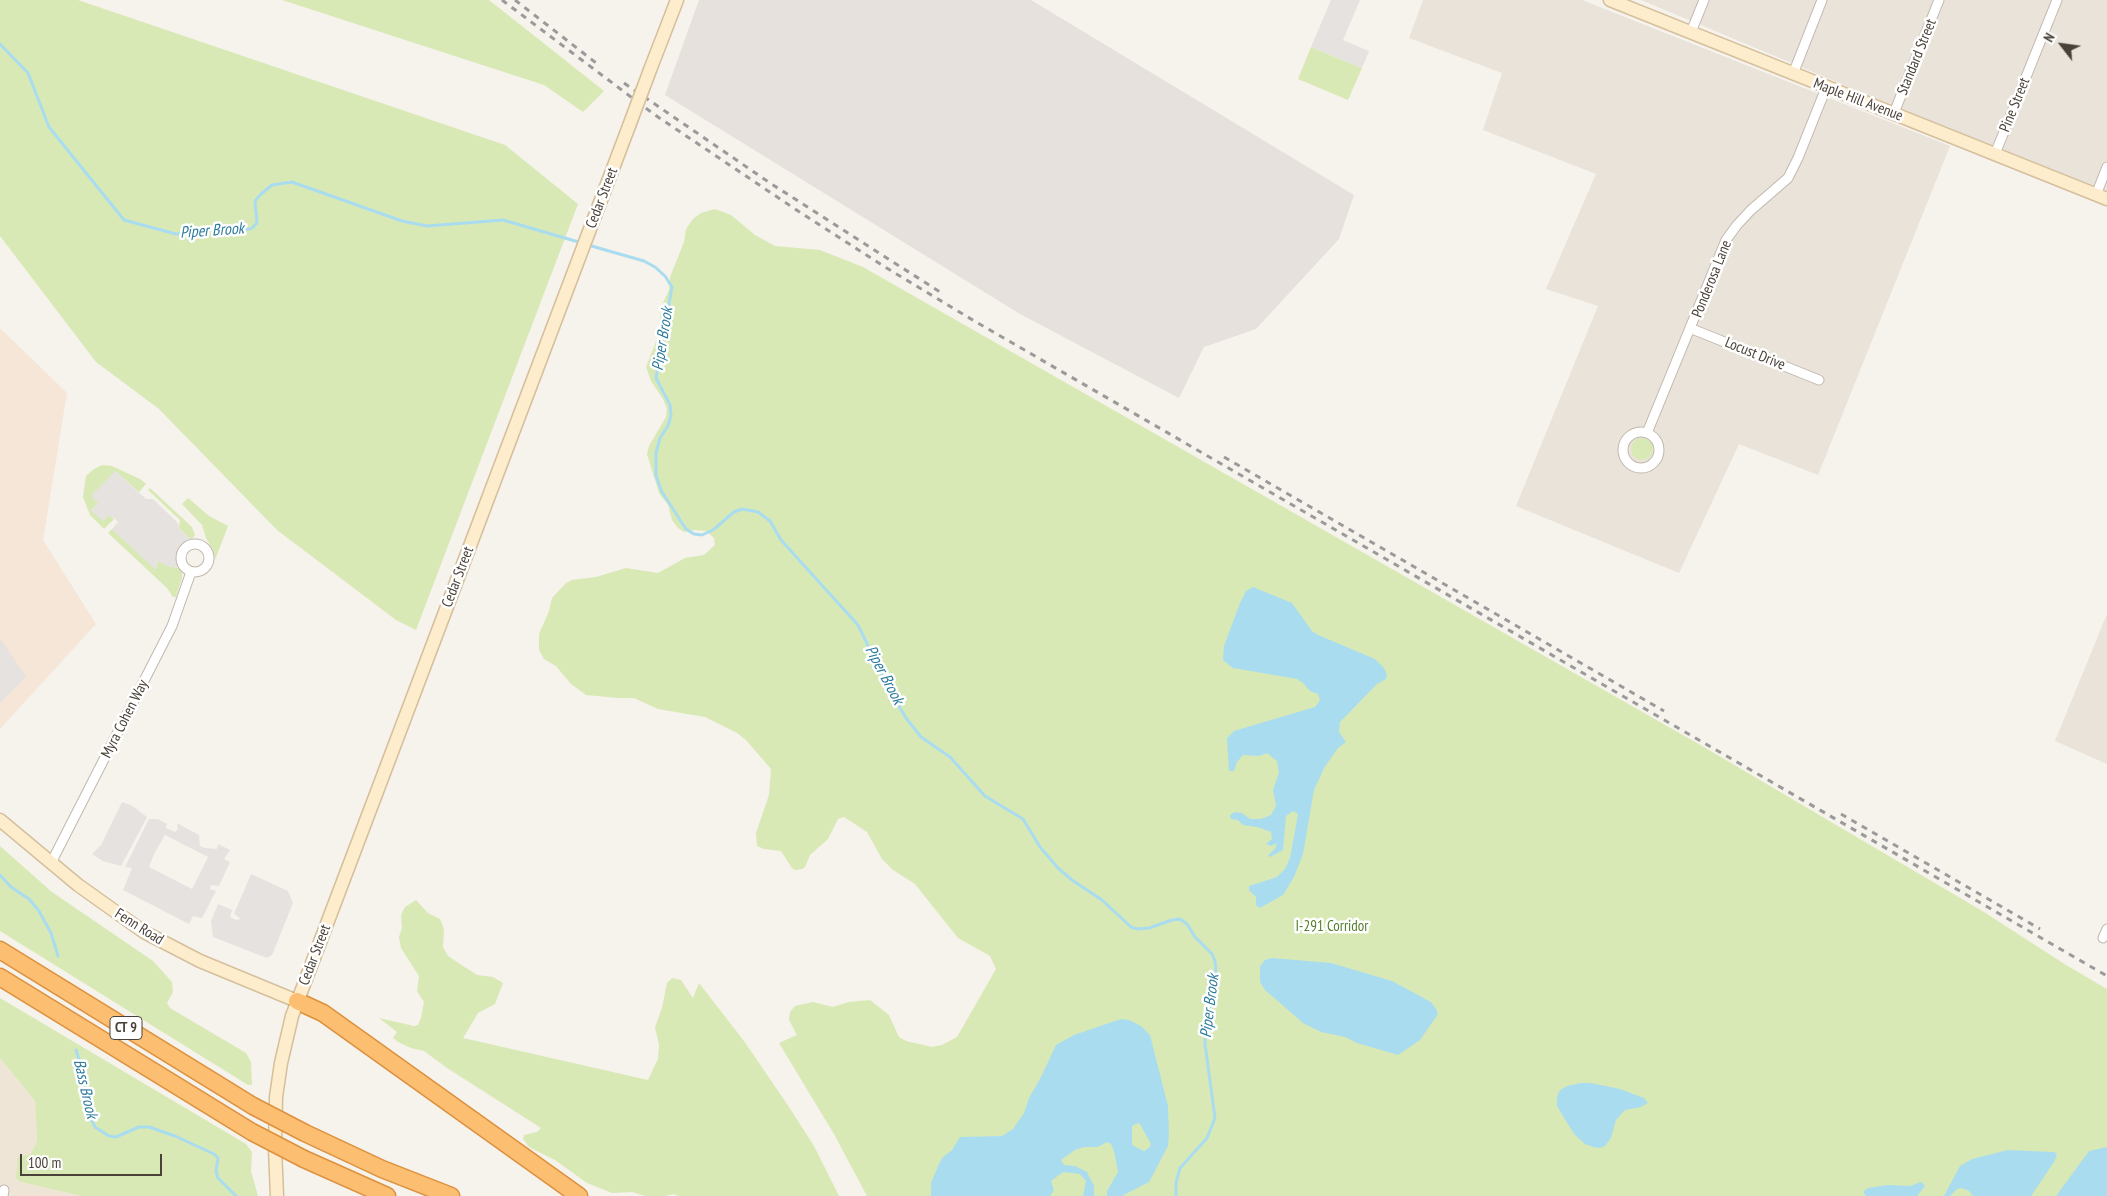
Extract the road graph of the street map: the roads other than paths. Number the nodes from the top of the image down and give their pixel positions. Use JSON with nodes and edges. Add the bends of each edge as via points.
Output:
{"nodes":[{"id":1,"x":677,"y":0,"type":"edge"},
{"id":2,"x":1610,"y":0,"type":"edge"},
{"id":3,"x":1704,"y":0,"type":"edge"},
{"id":4,"x":1822,"y":0,"type":"edge"},
{"id":5,"x":1939,"y":0,"type":"edge"},
{"id":6,"x":2057,"y":0,"type":"edge"},
{"id":7,"x":1691,"y":32,"type":"junction"},
{"id":8,"x":1793,"y":74,"type":"junction"},
{"id":9,"x":1826,"y":88,"type":"junction"},
{"id":10,"x":1894,"y":114,"type":"junction"},
{"id":11,"x":1995,"y":154,"type":"junction"},
{"id":12,"x":2107,"y":167,"type":"edge"},
{"id":13,"x":2101,"y":197,"type":"edge"},
{"id":14,"x":1692,"y":329,"type":"junction"},
{"id":15,"x":1819,"y":380,"type":"dead end"},
{"id":16,"x":1647,"y":433,"type":"junction"},
{"id":17,"x":192,"y":572,"type":"dead end"},
{"id":18,"x":0,"y":820,"type":"edge"},
{"id":19,"x":51,"y":863,"type":"junction"},
{"id":20,"x":0,"y":950,"type":"edge"},
{"id":21,"x":0,"y":977,"type":"edge"},
{"id":22,"x":297,"y":1001,"type":"junction"},
{"id":23,"x":277,"y":1196,"type":"edge"},
{"id":24,"x":386,"y":1196,"type":"edge"},
{"id":25,"x":452,"y":1196,"type":"edge"},
{"id":26,"x":579,"y":1196,"type":"edge"}],
"edges":[{"from":1,"to":22,"type":"main road","name":"Cedar Street","bridge":true},
{"from":2,"to":7,"type":"main road","name":"Maple Hill Avenue"},
{"from":3,"to":7,"type":"street"},
{"from":4,"to":8,"type":"street"},
{"from":5,"to":10,"type":"street","name":"Standard Street"},
{"from":6,"to":11,"type":"street","name":"Pine Street"},
{"from":7,"to":8,"type":"main road","name":"Maple Hill Avenue"},
{"from":8,"to":9,"type":"main road","name":"Maple Hill Avenue"},
{"from":9,"to":10,"type":"main road","name":"Maple Hill Avenue"},
{"from":9,"to":14,"type":"street","name":"Ponderosa Lane","via":[[1788,178],[1751,210],[1726,240]]},
{"from":10,"to":11,"type":"main road","name":"Maple Hill Avenue"},
{"from":11,"to":13,"type":"main road","name":"Maple Hill Avenue"},
{"from":12,"to":13,"type":"street"},
{"from":14,"to":15,"type":"street","name":"Locust Drive"},
{"from":14,"to":16,"type":"street","name":"Ponderosa Lane"},
{"from":16,"to":16,"type":"street","via":[[1634,434],[1624,444],[1625,457],[1634,467],[1648,466],[1658,456],[1657,443]]},
{"from":17,"to":19,"type":"street","name":"Myra Cohen Way","via":[[168,634]]},
{"from":18,"to":19,"type":"main road","name":"Fenn Road"},
{"from":19,"to":22,"type":"main road","name":"Fenn Road","via":[[116,913],[159,940],[249,983]]},
{"from":20,"to":25,"type":"highway","number":"CT 9","bridge":true,"via":[[253,1106],[390,1172]]},
{"from":21,"to":24,"type":"highway","number":"CT 9","bridge":true,"via":[[252,1132]]},
{"from":22,"to":23,"type":"main road","name":"Cedar Street","via":[[277,1083]]},
{"from":22,"to":26,"type":"highway","via":[[318,1010]]}]}
